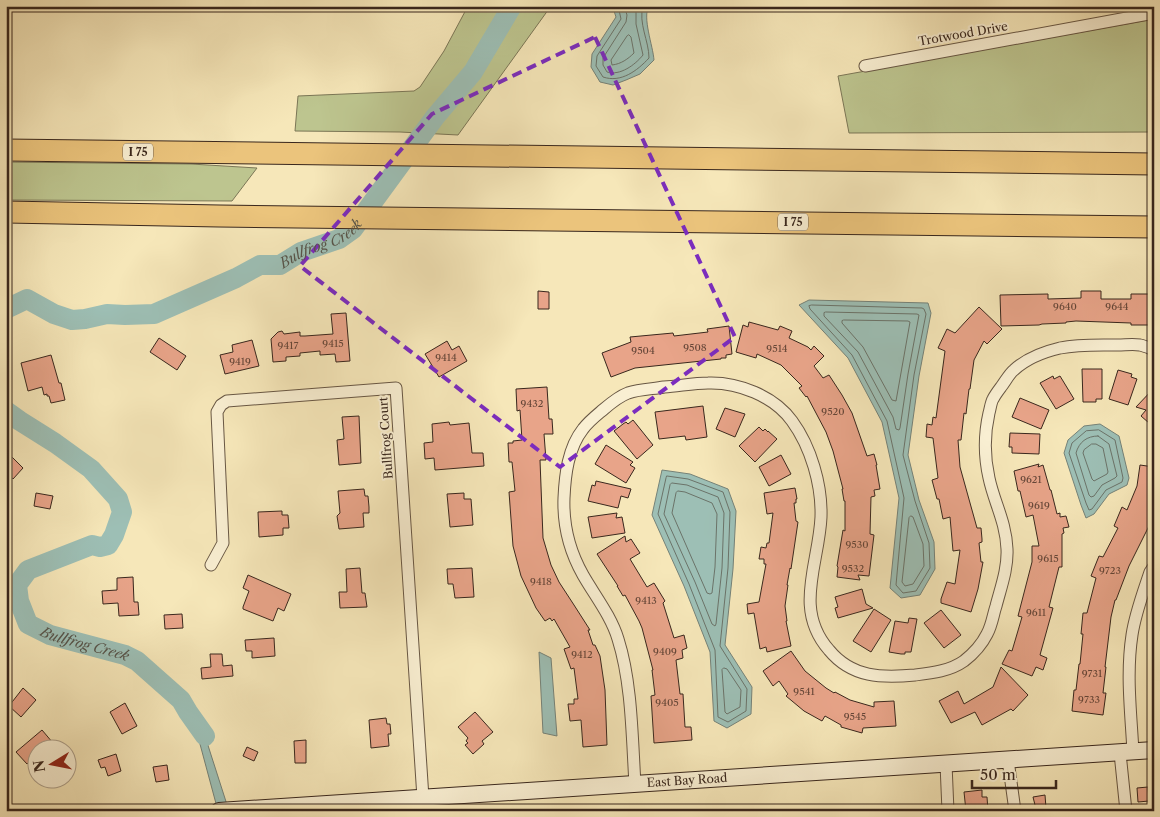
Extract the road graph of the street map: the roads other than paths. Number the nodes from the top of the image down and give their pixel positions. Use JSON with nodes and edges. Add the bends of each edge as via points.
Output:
{"nodes":[{"id":1,"x":1154,"y":13,"type":"edge"},
{"id":2,"x":866,"y":66,"type":"dead end"},
{"id":3,"x":6,"y":150,"type":"edge"},
{"id":4,"x":1154,"y":164,"type":"edge"},
{"id":5,"x":6,"y":212,"type":"edge"},
{"id":6,"x":1154,"y":227,"type":"edge"},
{"id":7,"x":1154,"y":350,"type":"edge"},
{"id":8,"x":211,"y":565,"type":"dead end"},
{"id":9,"x":1154,"y":566,"type":"edge"},
{"id":10,"x":1154,"y":750,"type":"edge"},
{"id":11,"x":1127,"y":752,"type":"junction"},
{"id":12,"x":1008,"y":760,"type":"junction"},
{"id":13,"x":946,"y":764,"type":"junction"},
{"id":14,"x":634,"y":784,"type":"junction"},
{"id":15,"x":423,"y":798,"type":"junction"},
{"id":16,"x":219,"y":811,"type":"edge"},
{"id":17,"x":948,"y":811,"type":"edge"},
{"id":18,"x":1015,"y":811,"type":"edge"},
{"id":19,"x":1126,"y":811,"type":"edge"}],
"edges":[{"from":1,"to":2,"type":"street","name":"Trotwood Drive"},
{"from":3,"to":4,"type":"highway","number":"I 75"},
{"from":5,"to":6,"type":"highway","number":"I 75"},
{"from":7,"to":14,"type":"street","via":[[1140,345],[1070,346],[1041,352],[1013,371],[992,400],[985,432],[986,458],[1007,550],[1004,576],[989,631],[979,646],[962,663],[937,673],[876,677],[843,664],[821,640],[810,606],[820,517],[814,466],[792,421],[768,399],[726,383],[647,389],[626,394],[593,418],[580,431],[571,450],[564,502],[566,525],[569,544],[581,571],[618,637],[628,682]]},
{"from":8,"to":15,"type":"street","name":"Bullfrog Court","via":[[223,543],[217,412],[221,406],[227,401],[396,388]]},
{"from":9,"to":11,"type":"street","via":[[1132,636]]},
{"from":10,"to":11,"type":"street","name":"East Bay Road"},
{"from":11,"to":12,"type":"street","name":"East Bay Road"},
{"from":11,"to":19,"type":"street"},
{"from":12,"to":13,"type":"street","name":"East Bay Road"},
{"from":12,"to":18,"type":"street"},
{"from":13,"to":14,"type":"street","name":"East Bay Road"},
{"from":13,"to":17,"type":"street"},
{"from":14,"to":15,"type":"street","name":"East Bay Road"},
{"from":15,"to":16,"type":"street","name":"East Bay Road"}]}
